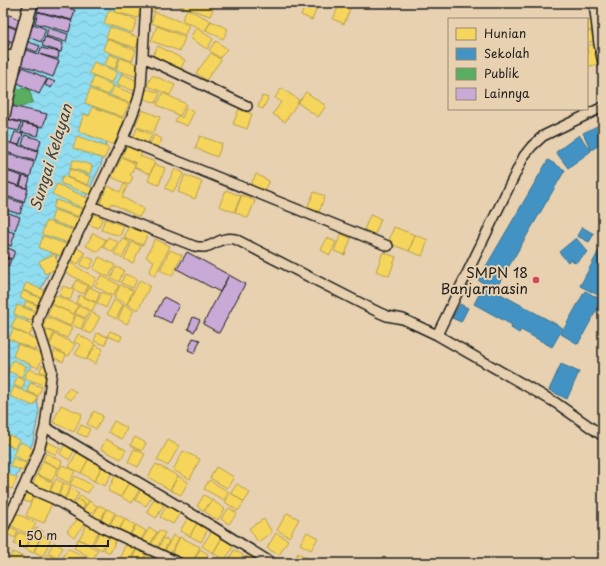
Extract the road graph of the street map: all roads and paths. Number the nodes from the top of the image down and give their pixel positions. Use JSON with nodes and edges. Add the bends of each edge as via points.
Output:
{"nodes":[{"id":1,"x":31,"y":3,"type":"edge"},
{"id":2,"x":146,"y":3,"type":"edge"},
{"id":3,"x":594,"y":3,"type":"edge"},
{"id":4,"x":3,"y":53,"type":"edge"},
{"id":5,"x":143,"y":57,"type":"junction"},
{"id":6,"x":16,"y":58,"type":"junction"},
{"id":7,"x":603,"y":63,"type":"edge"},
{"id":8,"x":247,"y":106,"type":"dead end"},
{"id":9,"x":603,"y":107,"type":"edge"},
{"id":10,"x":3,"y":115,"type":"edge"},
{"id":11,"x":123,"y":139,"type":"junction"},
{"id":12,"x":91,"y":206,"type":"junction"},
{"id":13,"x":388,"y":246,"type":"dead end"},
{"id":14,"x":437,"y":335,"type":"junction"},
{"id":15,"x":45,"y":427,"type":"junction"},
{"id":16,"x":603,"y":436,"type":"edge"},
{"id":17,"x":24,"y":486,"type":"junction"},
{"id":18,"x":3,"y":529,"type":"edge"},
{"id":19,"x":179,"y":563,"type":"edge"},
{"id":20,"x":272,"y":563,"type":"edge"}],
"edges":[{"from":1,"to":6,"type":"street"},
{"from":2,"to":5,"type":"street"},
{"from":3,"to":7,"type":"street"},
{"from":4,"to":6,"type":"street"},
{"from":5,"to":8,"type":"street"},
{"from":5,"to":11,"type":"street","via":[[140,94]]},
{"from":6,"to":10,"type":"street"},
{"from":9,"to":14,"type":"street","via":[[543,136],[524,156]]},
{"from":11,"to":12,"type":"street"},
{"from":11,"to":13,"type":"street"},
{"from":12,"to":14,"type":"street","via":[[201,248],[220,239],[235,239],[380,313],[403,318]]},
{"from":12,"to":15,"type":"street","via":[[38,320],[40,335],[52,370]]},
{"from":14,"to":16,"type":"street","via":[[556,404]]},
{"from":15,"to":17,"type":"street","via":[[39,450]]},
{"from":15,"to":20,"type":"street"},
{"from":17,"to":18,"type":"street"},
{"from":17,"to":19,"type":"street","via":[[54,499],[105,529]]}]}
